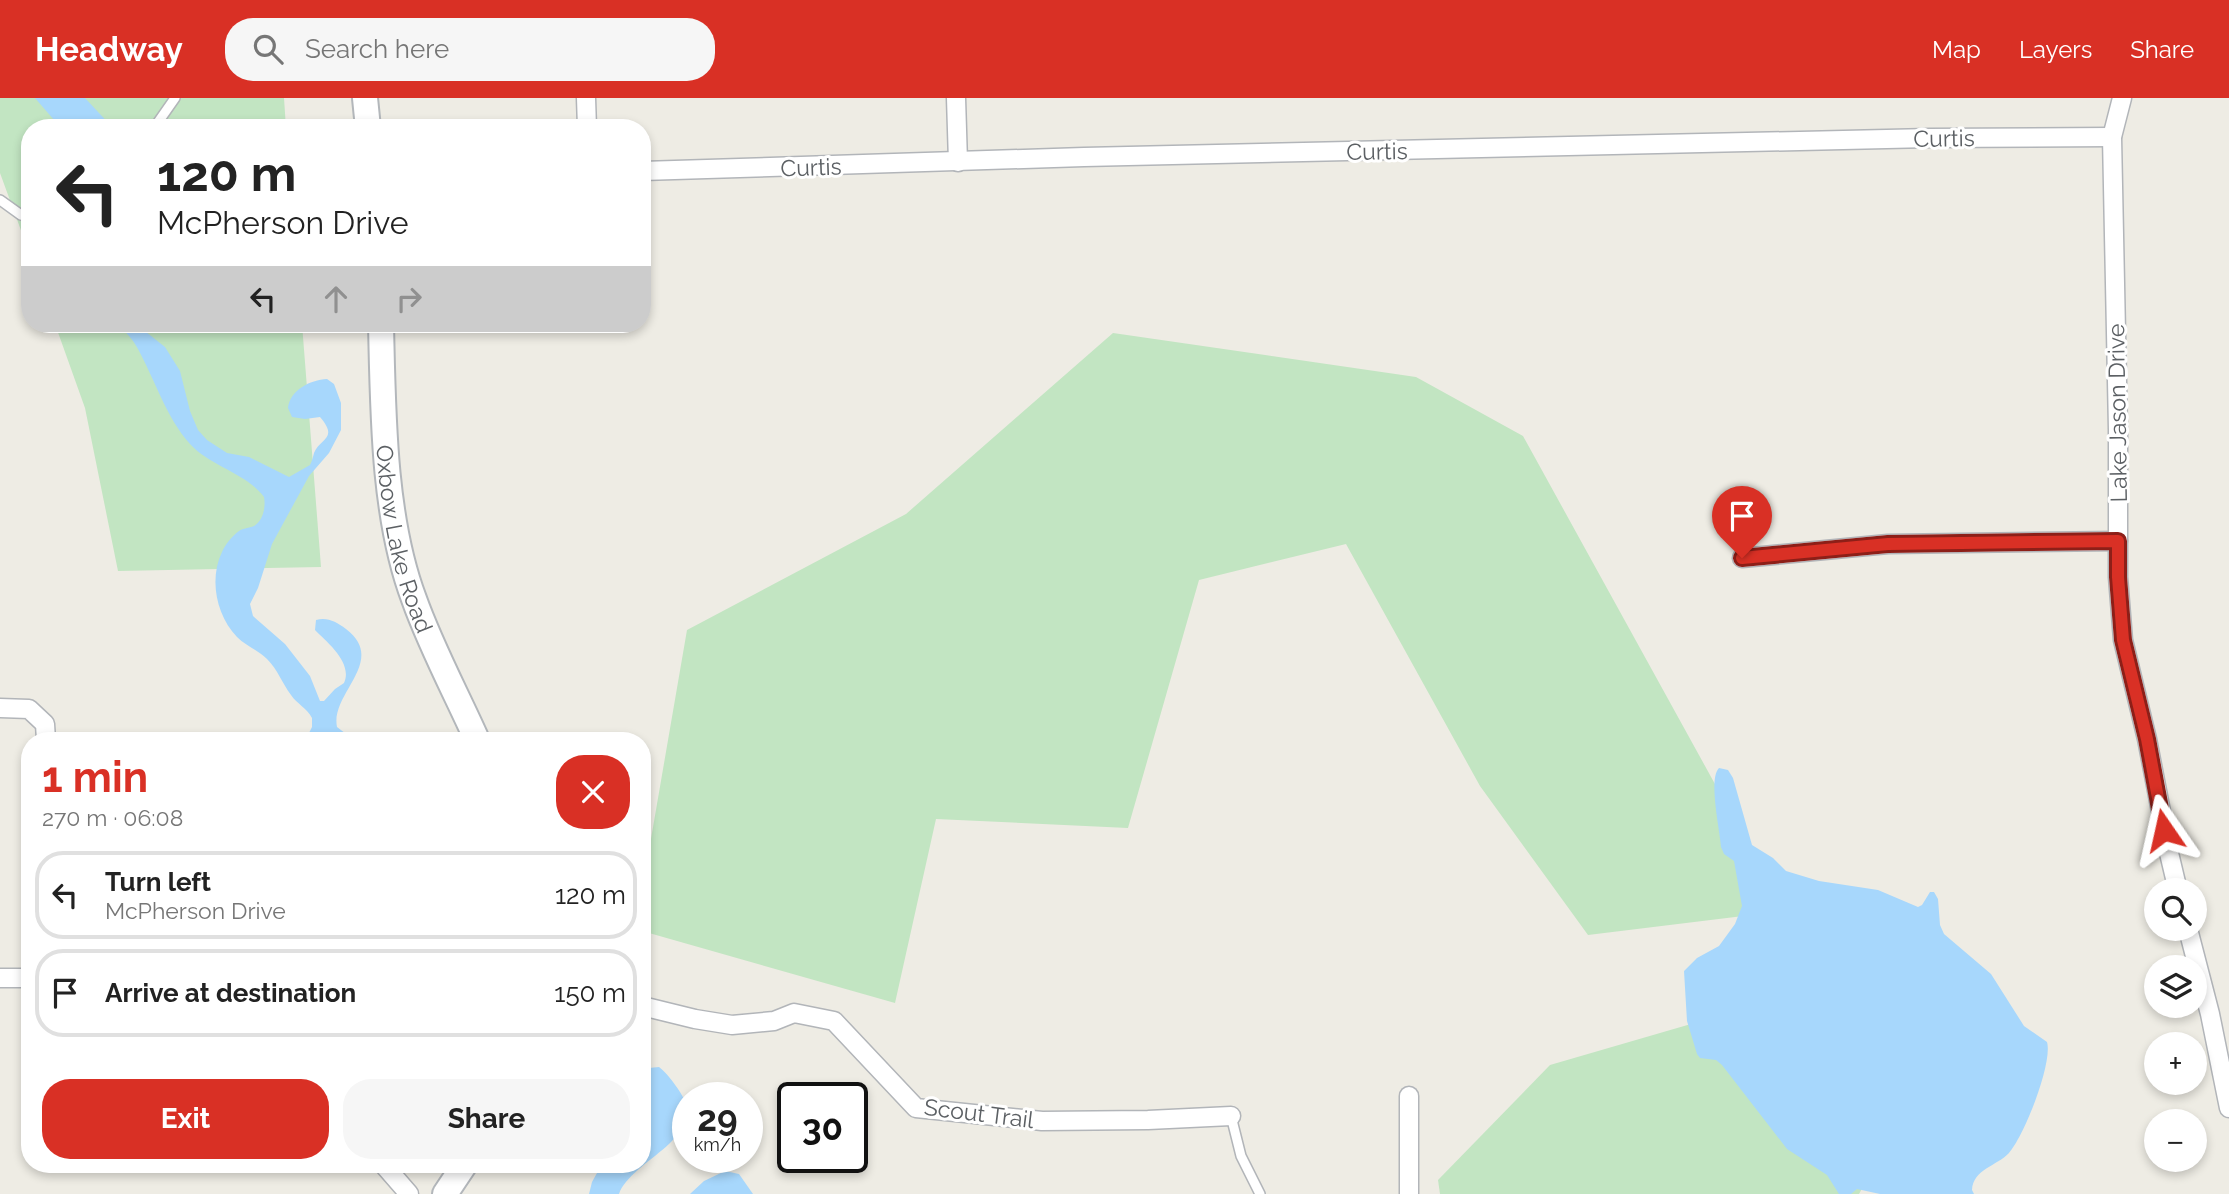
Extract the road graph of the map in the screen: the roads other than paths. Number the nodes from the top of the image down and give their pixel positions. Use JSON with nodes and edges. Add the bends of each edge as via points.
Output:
{"nodes":[{"id":1,"x":175,"y":98,"type":"edge"},
{"id":2,"x":365,"y":98,"type":"edge"},
{"id":3,"x":586,"y":98,"type":"edge"},
{"id":4,"x":956,"y":98,"type":"edge"},
{"id":5,"x":2122,"y":98,"type":"edge"},
{"id":6,"x":160,"y":119,"type":"edge"},
{"id":7,"x":367,"y":119,"type":"edge"},
{"id":8,"x":587,"y":119,"type":"edge"},
{"id":9,"x":2112,"y":137,"type":"junction"},
{"id":10,"x":958,"y":162,"type":"junction"},
{"id":11,"x":651,"y":171,"type":"edge"},
{"id":12,"x":0,"y":200,"type":"edge"},
{"id":13,"x":21,"y":215,"type":"edge"},
{"id":14,"x":381,"y":333,"type":"edge"},
{"id":15,"x":2118,"y":541,"type":"junction"},
{"id":16,"x":1742,"y":558,"type":"dead end"},
{"id":17,"x":0,"y":708,"type":"edge"},
{"id":18,"x":46,"y":732,"type":"edge"},
{"id":19,"x":473,"y":732,"type":"edge"},
{"id":20,"x":2175,"y":878,"type":"edge"},
{"id":21,"x":2191,"y":941,"type":"edge"},
{"id":22,"x":0,"y":978,"type":"edge"},
{"id":23,"x":21,"y":978,"type":"edge"},
{"id":24,"x":651,"y":1008,"type":"edge"},
{"id":25,"x":1409,"y":1096,"type":"dead end"},
{"id":26,"x":2229,"y":1108,"type":"edge"},
{"id":27,"x":1231,"y":1116,"type":"joint"},
{"id":28,"x":391,"y":1173,"type":"edge"},
{"id":29,"x":459,"y":1173,"type":"edge"},
{"id":30,"x":409,"y":1194,"type":"edge"},
{"id":31,"x":445,"y":1194,"type":"edge"},
{"id":32,"x":1260,"y":1194,"type":"edge"},
{"id":33,"x":1409,"y":1194,"type":"edge"}],
"edges":[{"from":1,"to":6,"type":"lane"},
{"from":2,"to":7,"type":"street"},
{"from":3,"to":8,"type":"street"},
{"from":4,"to":10,"type":"street"},
{"from":5,"to":9,"type":"street","name":"Lake Jason Drive"},
{"from":9,"to":10,"type":"street","name":"Curtis"},
{"from":9,"to":15,"type":"street","name":"Lake Jason Drive"},
{"from":10,"to":11,"type":"street","name":"Curtis"},
{"from":12,"to":13,"type":"lane"},
{"from":14,"to":19,"type":"street","name":"Oxbow Lake Road","via":[[384,433],[397,539],[413,598]]},
{"from":15,"to":16,"type":"street","via":[[1888,544]]},
{"from":15,"to":20,"type":"street","name":"Lake Jason Drive","via":[[2123,640]]},
{"from":17,"to":18,"type":"street","via":[[29,709]]},
{"from":21,"to":26,"type":"street"},
{"from":22,"to":23,"type":"street"},
{"from":24,"to":27,"type":"street","name":"Scout Trail","via":[[732,1025],[774,1021],[794,1013],[834,1021],[916,1108],[1042,1121]]},
{"from":25,"to":33,"type":"street"},
{"from":27,"to":32,"type":"lane","via":[[1241,1156]]},
{"from":28,"to":30,"type":"street"},
{"from":29,"to":31,"type":"street"}]}
